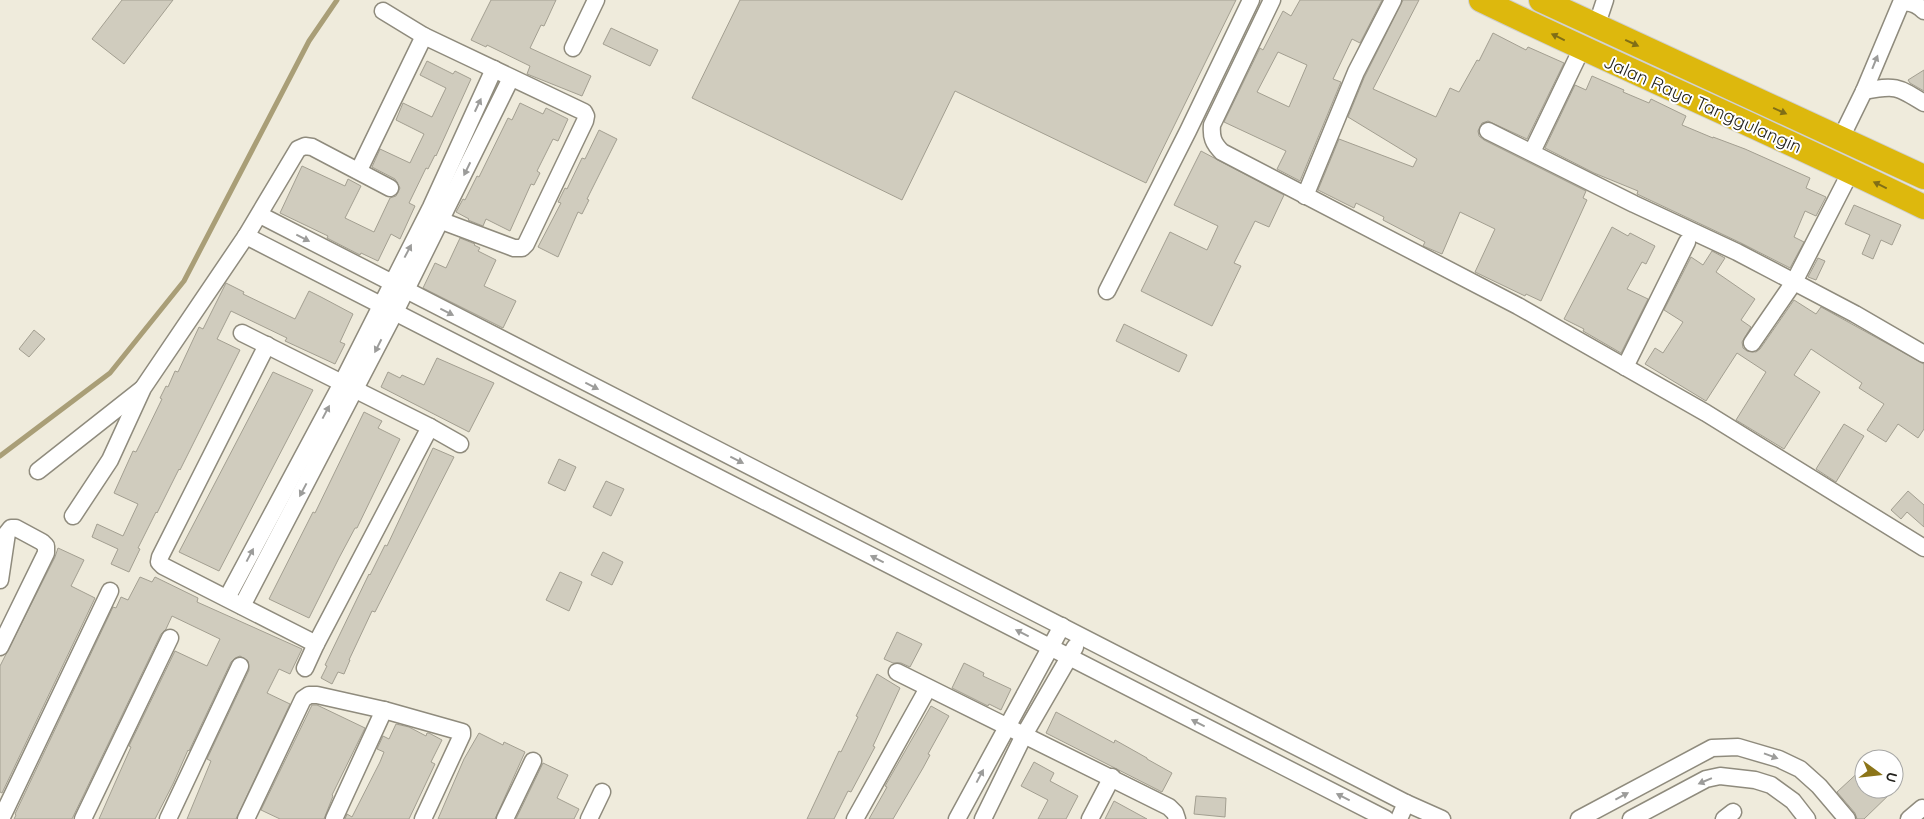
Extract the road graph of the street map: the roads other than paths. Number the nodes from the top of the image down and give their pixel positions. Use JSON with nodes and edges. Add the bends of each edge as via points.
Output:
{"nodes":[{"id":1,"x":596,"y":0,"type":"edge"},
{"id":2,"x":1252,"y":0,"type":"edge"},
{"id":3,"x":1272,"y":0,"type":"edge"},
{"id":4,"x":1392,"y":0,"type":"edge"},
{"id":5,"x":1481,"y":0,"type":"edge"},
{"id":6,"x":1541,"y":0,"type":"edge"},
{"id":7,"x":1605,"y":0,"type":"edge"},
{"id":8,"x":1908,"y":1,"type":"edge"},
{"id":9,"x":1924,"y":11,"type":"edge"},
{"id":10,"x":383,"y":12,"type":"dead end"},
{"id":11,"x":1596,"y":27,"type":"junction"},
{"id":12,"x":424,"y":36,"type":"junction"},
{"id":13,"x":573,"y":48,"type":"dead end"},
{"id":14,"x":1582,"y":48,"type":"junction"},
{"id":15,"x":494,"y":69,"type":"junction"},
{"id":16,"x":511,"y":78,"type":"junction"},
{"id":17,"x":1864,"y":91,"type":"junction"},
{"id":18,"x":1924,"y":103,"type":"edge"},
{"id":19,"x":1488,"y":131,"type":"dead end"},
{"id":20,"x":1841,"y":138,"type":"junction"},
{"id":21,"x":1532,"y":152,"type":"junction"},
{"id":22,"x":359,"y":170,"type":"junction"},
{"id":23,"x":1851,"y":171,"type":"junction"},
{"id":24,"x":1924,"y":177,"type":"edge"},
{"id":25,"x":390,"y":188,"type":"dead end"},
{"id":26,"x":1305,"y":196,"type":"junction"},
{"id":27,"x":1924,"y":207,"type":"edge"},
{"id":28,"x":260,"y":215,"type":"junction"},
{"id":29,"x":442,"y":221,"type":"junction"},
{"id":30,"x":246,"y":236,"type":"junction"},
{"id":31,"x":1687,"y":242,"type":"dead end"},
{"id":32,"x":1794,"y":282,"type":"junction"},
{"id":33,"x":391,"y":283,"type":"junction"},
{"id":34,"x":406,"y":291,"type":"junction"},
{"id":35,"x":1107,"y":291,"type":"dead end"},
{"id":36,"x":388,"y":309,"type":"junction"},
{"id":37,"x":242,"y":333,"type":"dead end"},
{"id":38,"x":1752,"y":343,"type":"dead end"},
{"id":39,"x":267,"y":345,"type":"junction"},
{"id":40,"x":1924,"y":354,"type":"edge"},
{"id":41,"x":1625,"y":367,"type":"junction"},
{"id":42,"x":349,"y":386,"type":"junction"},
{"id":43,"x":143,"y":388,"type":"junction"},
{"id":44,"x":430,"y":428,"type":"junction"},
{"id":45,"x":701,"y":442,"type":"junction"},
{"id":46,"x":460,"y":444,"type":"dead end"},
{"id":47,"x":690,"y":463,"type":"junction"},
{"id":48,"x":38,"y":471,"type":"dead end"},
{"id":49,"x":74,"y":516,"type":"dead end"},
{"id":50,"x":1924,"y":548,"type":"edge"},
{"id":51,"x":0,"y":580,"type":"edge"},
{"id":52,"x":110,"y":591,"type":"dead end"},
{"id":53,"x":234,"y":602,"type":"junction"},
{"id":54,"x":1062,"y":626,"type":"junction"},
{"id":55,"x":1082,"y":637,"type":"junction"},
{"id":56,"x":170,"y":638,"type":"dead end"},
{"id":57,"x":316,"y":644,"type":"junction"},
{"id":58,"x":0,"y":647,"type":"edge"},
{"id":59,"x":1051,"y":648,"type":"junction"},
{"id":60,"x":1069,"y":656,"type":"junction"},
{"id":61,"x":240,"y":666,"type":"dead end"},
{"id":62,"x":305,"y":668,"type":"dead end"},
{"id":63,"x":897,"y":672,"type":"dead end"},
{"id":64,"x":928,"y":688,"type":"junction"},
{"id":65,"x":384,"y":710,"type":"junction"},
{"id":66,"x":1006,"y":728,"type":"junction"},
{"id":67,"x":1024,"y":735,"type":"junction"},
{"id":68,"x":533,"y":761,"type":"dead end"},
{"id":69,"x":1663,"y":774,"type":"junction"},
{"id":70,"x":1112,"y":777,"type":"junction"},
{"id":71,"x":602,"y":792,"type":"dead end"},
{"id":72,"x":1675,"y":796,"type":"junction"},
{"id":73,"x":1830,"y":800,"type":"junction"},
{"id":74,"x":1406,"y":802,"type":"junction"},
{"id":75,"x":1922,"y":808,"type":"dead end"},
{"id":76,"x":1,"y":819,"type":"edge"},
{"id":77,"x":83,"y":819,"type":"edge"},
{"id":78,"x":168,"y":819,"type":"edge"},
{"id":79,"x":246,"y":819,"type":"edge"},
{"id":80,"x":334,"y":819,"type":"edge"},
{"id":81,"x":423,"y":819,"type":"edge"},
{"id":82,"x":505,"y":819,"type":"edge"},
{"id":83,"x":589,"y":819,"type":"edge"},
{"id":84,"x":854,"y":819,"type":"edge"},
{"id":85,"x":957,"y":819,"type":"edge"},
{"id":86,"x":983,"y":819,"type":"edge"},
{"id":87,"x":1090,"y":819,"type":"edge"},
{"id":88,"x":1177,"y":819,"type":"edge"},
{"id":89,"x":1386,"y":819,"type":"edge"},
{"id":90,"x":1399,"y":819,"type":"edge"},
{"id":91,"x":1442,"y":819,"type":"edge"},
{"id":92,"x":1579,"y":819,"type":"edge"},
{"id":93,"x":1631,"y":819,"type":"edge"},
{"id":94,"x":1808,"y":819,"type":"edge"},
{"id":95,"x":1847,"y":819,"type":"edge"},
{"id":96,"x":1909,"y":819,"type":"edge"}],
"edges":[{"from":1,"to":13,"type":"street"},
{"from":2,"to":35,"type":"street"},
{"from":3,"to":26,"type":"street","via":[[1212,125],[1212,135],[1222,152]]},
{"from":4,"to":26,"type":"street","via":[[1356,72]]},
{"from":14,"to":5,"type":"highway","name":"Jalan Raya Tanggulangin","one_way":true},
{"from":6,"to":11,"type":"highway","name":"Jalan Raya Tanggulangin"},
{"from":7,"to":11,"type":"street"},
{"from":8,"to":9,"type":"street"},
{"from":17,"to":8,"type":"street","one_way":true,"via":[[1897,9]]},
{"from":10,"to":12,"type":"street"},
{"from":11,"to":20,"type":"highway","name":"Jalan Raya Tanggulangin","one_way":true},
{"from":12,"to":15,"type":"street"},
{"from":12,"to":22,"type":"street"},
{"from":14,"to":21,"type":"street"},
{"from":14,"to":23,"type":"highway","name":"Jalan Raya Tanggulangin"},
{"from":15,"to":16,"type":"street"},
{"from":33,"to":15,"type":"street","one_way":true,"via":[[431,207]]},
{"from":16,"to":29,"type":"street","one_way":true},
{"from":16,"to":29,"type":"street","via":[[584,112],[586,116],[526,244],[514,248]]},
{"from":17,"to":18,"type":"street","via":[[1888,86],[1902,89]]},
{"from":17,"to":20,"type":"street"},
{"from":19,"to":21,"type":"street"},
{"from":20,"to":24,"type":"highway","name":"Jalan Raya Tanggulangin"},
{"from":21,"to":32,"type":"street"},
{"from":22,"to":25,"type":"street"},
{"from":22,"to":28,"type":"street","via":[[312,147],[298,149]]},
{"from":27,"to":23,"type":"highway","name":"Jalan Raya Tanggulangin","one_way":true},
{"from":23,"to":32,"type":"street"},
{"from":26,"to":41,"type":"street","via":[[1518,306]]},
{"from":28,"to":30,"type":"street"},
{"from":28,"to":33,"type":"street","one_way":true},
{"from":29,"to":34,"type":"street"},
{"from":30,"to":36,"type":"street"},
{"from":30,"to":43,"type":"street"},
{"from":31,"to":41,"type":"street"},
{"from":32,"to":38,"type":"street"},
{"from":32,"to":40,"type":"street"},
{"from":33,"to":34,"type":"street"},
{"from":33,"to":36,"type":"street"},
{"from":34,"to":36,"type":"street"},
{"from":34,"to":45,"type":"street","one_way":true},
{"from":36,"to":42,"type":"street"},
{"from":36,"to":47,"type":"street"},
{"from":37,"to":39,"type":"street"},
{"from":39,"to":42,"type":"street"},
{"from":39,"to":53,"type":"street","via":[[159,562]]},
{"from":41,"to":50,"type":"street","via":[[1706,413]]},
{"from":42,"to":44,"type":"street"},
{"from":42,"to":53,"type":"street"},
{"from":43,"to":48,"type":"street"},
{"from":43,"to":49,"type":"street","via":[[110,460]]},
{"from":44,"to":46,"type":"street"},
{"from":44,"to":57,"type":"street"},
{"from":45,"to":47,"type":"street"},
{"from":45,"to":54,"type":"street","one_way":true},
{"from":59,"to":47,"type":"street","one_way":true},
{"from":51,"to":58,"type":"street","via":[[7,533],[11,528],[46,546],[46,553]]},
{"from":52,"to":76,"type":"street"},
{"from":53,"to":57,"type":"street"},
{"from":54,"to":55,"type":"street"},
{"from":54,"to":59,"type":"street"},
{"from":55,"to":60,"type":"street"},
{"from":55,"to":74,"type":"street"},
{"from":56,"to":77,"type":"street"},
{"from":57,"to":62,"type":"street"},
{"from":59,"to":60,"type":"street"},
{"from":59,"to":66,"type":"street"},
{"from":60,"to":67,"type":"street"},
{"from":89,"to":60,"type":"street","one_way":true},
{"from":61,"to":78,"type":"street"},
{"from":63,"to":64,"type":"street"},
{"from":64,"to":66,"type":"street"},
{"from":64,"to":84,"type":"street"},
{"from":65,"to":79,"type":"street","via":[[318,695],[303,698]]},
{"from":65,"to":80,"type":"street"},
{"from":65,"to":81,"type":"street","via":[[462,732]]},
{"from":66,"to":67,"type":"street"},
{"from":85,"to":66,"type":"street","one_way":true},
{"from":67,"to":70,"type":"street"},
{"from":67,"to":86,"type":"street"},
{"from":68,"to":82,"type":"street"},
{"from":69,"to":72,"type":"street"},
{"from":69,"to":73,"type":"street","one_way":true,"via":[[1712,748],[1738,747],[1779,759],[1800,770]]},
{"from":92,"to":69,"type":"street","one_way":true},
{"from":70,"to":87,"type":"street"},
{"from":70,"to":88,"type":"street","via":[[1169,807]]},
{"from":71,"to":83,"type":"street"},
{"from":72,"to":93,"type":"street"},
{"from":94,"to":72,"type":"street","one_way":true,"via":[[1793,801],[1771,784],[1754,780],[1720,776]]},
{"from":73,"to":94,"type":"street"},
{"from":73,"to":95,"type":"street"},
{"from":74,"to":90,"type":"street"},
{"from":74,"to":91,"type":"street"},
{"from":75,"to":96,"type":"street"}]}
